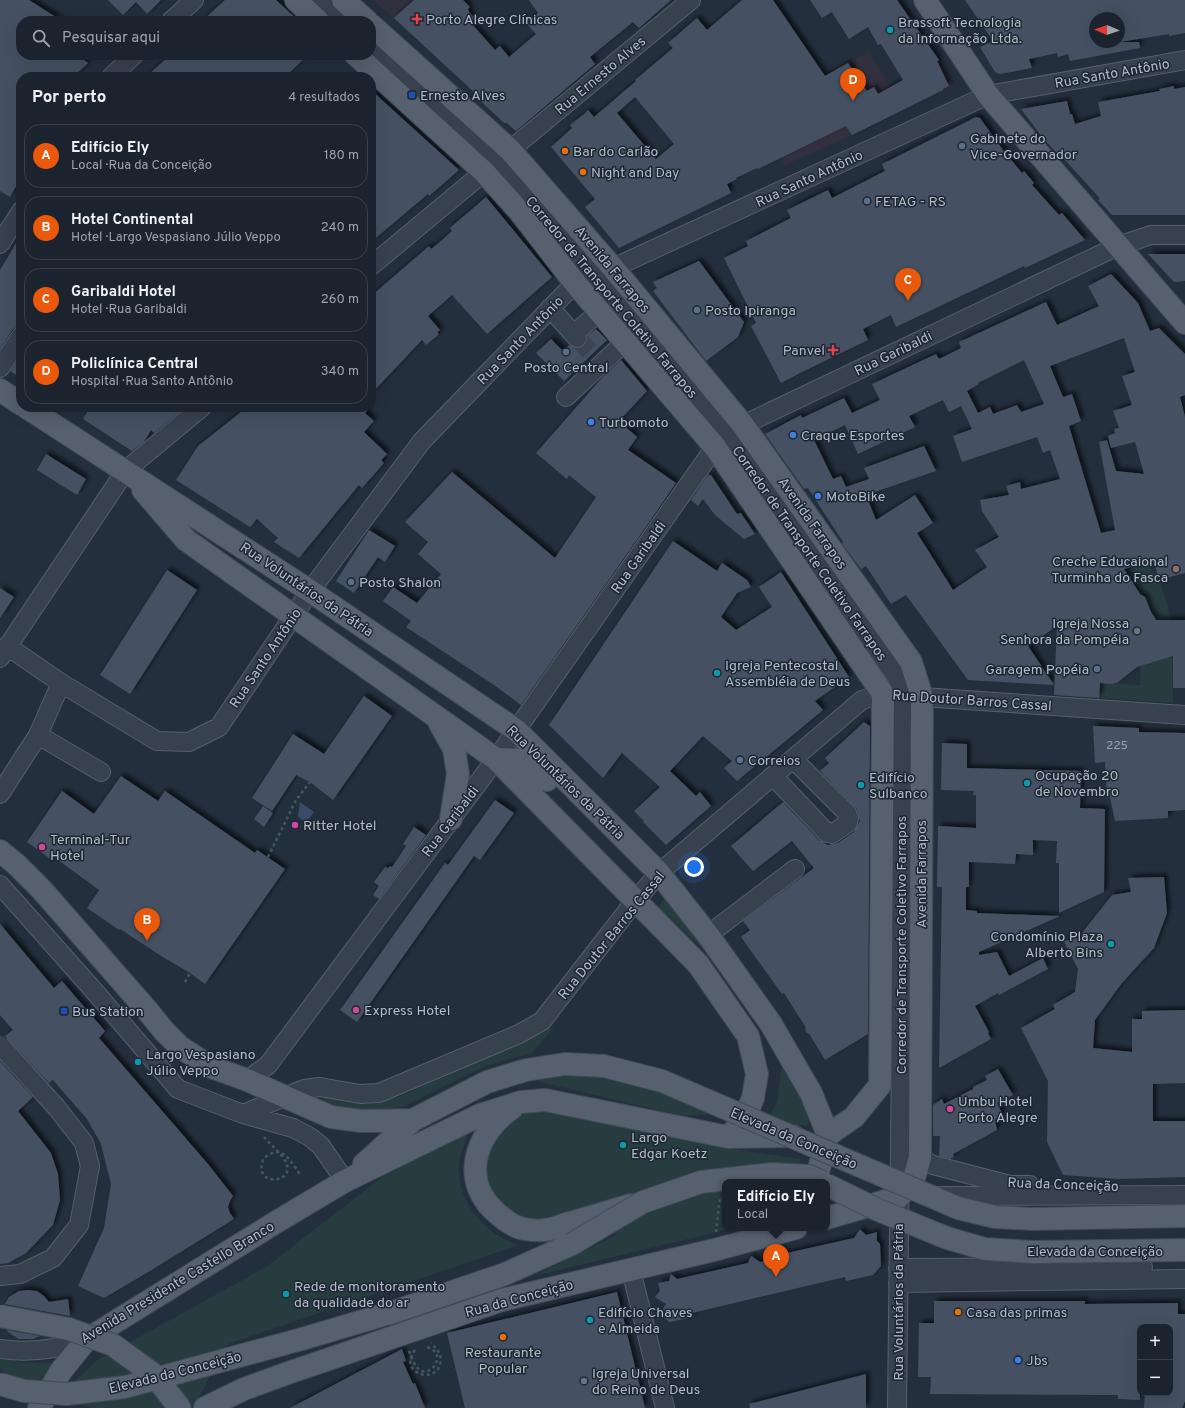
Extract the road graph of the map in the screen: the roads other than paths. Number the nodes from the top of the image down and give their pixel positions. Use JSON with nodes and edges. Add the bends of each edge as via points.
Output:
{"nodes":[{"id":1,"x":194,"y":0,"type":"edge"},
{"id":2,"x":296,"y":0,"type":"edge"},
{"id":3,"x":319,"y":0,"type":"edge"},
{"id":4,"x":343,"y":0,"type":"edge"},
{"id":5,"x":691,"y":0,"type":"edge"},
{"id":6,"x":925,"y":0,"type":"edge"},
{"id":7,"x":176,"y":16,"type":"edge"},
{"id":8,"x":313,"y":16,"type":"edge"},
{"id":9,"x":337,"y":16,"type":"edge"},
{"id":10,"x":361,"y":16,"type":"edge"},
{"id":11,"x":376,"y":30,"type":"edge"},
{"id":12,"x":376,"y":52,"type":"edge"},
{"id":13,"x":129,"y":60,"type":"edge"},
{"id":14,"x":363,"y":60,"type":"edge"},
{"id":15,"x":1185,"y":60,"type":"edge"},
{"id":16,"x":116,"y":72,"type":"edge"},
{"id":17,"x":988,"y":95,"type":"junction"},
{"id":18,"x":497,"y":161,"type":"junction"},
{"id":19,"x":16,"y":219,"type":"edge"},
{"id":20,"x":1185,"y":235,"type":"edge"},
{"id":21,"x":0,"y":244,"type":"edge"},
{"id":22,"x":1118,"y":246,"type":"junction"},
{"id":23,"x":376,"y":262,"type":"edge"},
{"id":24,"x":604,"y":272,"type":"junction"},
{"id":25,"x":575,"y":283,"type":"junction"},
{"id":26,"x":550,"y":308,"type":"junction"},
{"id":27,"x":599,"y":312,"type":"junction"},
{"id":28,"x":1185,"y":323,"type":"edge"},
{"id":29,"x":625,"y":342,"type":"junction"},
{"id":30,"x":16,"y":344,"type":"edge"},
{"id":31,"x":0,"y":368,"type":"edge"},
{"id":32,"x":0,"y":390,"type":"edge"},
{"id":33,"x":566,"y":397,"type":"dead end"},
{"id":34,"x":16,"y":401,"type":"edge"},
{"id":35,"x":34,"y":412,"type":"edge"},
{"id":36,"x":196,"y":412,"type":"edge"},
{"id":37,"x":729,"y":436,"type":"junction"},
{"id":38,"x":126,"y":470,"type":"junction"},
{"id":39,"x":310,"y":591,"type":"junction"},
{"id":40,"x":293,"y":616,"type":"junction"},
{"id":41,"x":4,"y":652,"type":"edge"},
{"id":42,"x":61,"y":683,"type":"junction"},
{"id":43,"x":902,"y":695,"type":"junction"},
{"id":44,"x":1185,"y":715,"type":"edge"},
{"id":45,"x":437,"y":717,"type":"junction"},
{"id":46,"x":516,"y":730,"type":"junction"},
{"id":47,"x":38,"y":735,"type":"junction"},
{"id":48,"x":496,"y":759,"type":"junction"},
{"id":49,"x":794,"y":759,"type":"junction"},
{"id":50,"x":101,"y":772,"type":"dead end"},
{"id":51,"x":774,"y":776,"type":"junction"},
{"id":52,"x":0,"y":794,"type":"edge"},
{"id":53,"x":451,"y":819,"type":"junction"},
{"id":54,"x":610,"y":825,"type":"junction"},
{"id":55,"x":0,"y":851,"type":"edge"},
{"id":56,"x":795,"y":869,"type":"dead end"},
{"id":57,"x":659,"y":873,"type":"junction"},
{"id":58,"x":0,"y":885,"type":"edge"},
{"id":59,"x":635,"y":901,"type":"junction"},
{"id":60,"x":708,"y":935,"type":"junction"},
{"id":61,"x":0,"y":1044,"type":"edge"},
{"id":62,"x":901,"y":1057,"type":"junction"},
{"id":63,"x":247,"y":1080,"type":"junction"},
{"id":64,"x":880,"y":1085,"type":"junction"},
{"id":65,"x":286,"y":1098,"type":"junction"},
{"id":66,"x":521,"y":1102,"type":"junction"},
{"id":67,"x":243,"y":1114,"type":"junction"},
{"id":68,"x":413,"y":1120,"type":"junction"},
{"id":69,"x":828,"y":1135,"type":"junction"},
{"id":70,"x":728,"y":1137,"type":"junction"},
{"id":71,"x":920,"y":1158,"type":"junction"},
{"id":72,"x":727,"y":1179,"type":"edge"},
{"id":73,"x":816,"y":1179,"type":"edge"},
{"id":74,"x":816,"y":1179,"type":"edge"},
{"id":75,"x":722,"y":1180,"type":"edge"},
{"id":76,"x":345,"y":1181,"type":"junction"},
{"id":77,"x":830,"y":1186,"type":"edge"},
{"id":78,"x":1185,"y":1186,"type":"edge"},
{"id":79,"x":1185,"y":1195,"type":"edge"},
{"id":80,"x":899,"y":1197,"type":"junction"},
{"id":81,"x":1185,"y":1216,"type":"edge"},
{"id":82,"x":830,"y":1217,"type":"edge"},
{"id":83,"x":785,"y":1231,"type":"edge"},
{"id":84,"x":571,"y":1233,"type":"junction"},
{"id":85,"x":1185,"y":1250,"type":"edge"},
{"id":86,"x":1185,"y":1267,"type":"edge"},
{"id":87,"x":631,"y":1270,"type":"junction"},
{"id":88,"x":0,"y":1276,"type":"edge"},
{"id":89,"x":898,"y":1276,"type":"junction"},
{"id":90,"x":1185,"y":1279,"type":"edge"},
{"id":91,"x":0,"y":1316,"type":"edge"},
{"id":92,"x":86,"y":1340,"type":"junction"},
{"id":93,"x":0,"y":1349,"type":"edge"},
{"id":94,"x":0,"y":1386,"type":"edge"},
{"id":95,"x":227,"y":1401,"type":"edge"},
{"id":96,"x":42,"y":1407,"type":"edge"},
{"id":97,"x":180,"y":1408,"type":"edge"},
{"id":98,"x":205,"y":1408,"type":"edge"},
{"id":99,"x":665,"y":1408,"type":"edge"},
{"id":100,"x":897,"y":1408,"type":"edge"}],
"edges":[{"from":1,"to":7,"type":"street"},
{"from":2,"to":8,"type":"main road"},
{"from":3,"to":9,"type":"street"},
{"from":4,"to":10,"type":"main road"},
{"from":5,"to":18,"type":"street","name":"Rua Ernesto Alves"},
{"from":6,"to":17,"type":"main road"},
{"from":11,"to":18,"type":"main road","name":"Avenida Farrapos"},
{"from":12,"to":18,"type":"street","name":"Corredor de Transporte Coletivo Farrapos"},
{"from":13,"to":16,"type":"street"},
{"from":14,"to":18,"type":"main road","name":"Avenida Farrapos"},
{"from":15,"to":17,"type":"street","name":"Rua Santo Antônio"},
{"from":17,"to":22,"type":"main road"},
{"from":17,"to":24,"type":"street","name":"Rua Santo Antônio"},
{"from":18,"to":23,"type":"street","name":"Rua Ernesto Alves"},
{"from":18,"to":24,"type":"street","name":"Corredor de Transporte Coletivo Farrapos"},
{"from":18,"to":24,"type":"main road","name":"Avenida Farrapos","via":[[545,190]]},
{"from":18,"to":25,"type":"main road","name":"Avenida Farrapos","via":[[520,212]]},
{"from":19,"to":21,"type":"street"},
{"from":20,"to":22,"type":"street","name":"Rua Garibaldi","via":[[1151,234]]},
{"from":22,"to":28,"type":"main road"},
{"from":22,"to":37,"type":"street","name":"Rua Garibaldi"},
{"from":24,"to":25,"type":"street","name":"Rua Santo Antônio"},
{"from":24,"to":37,"type":"main road","name":"Avenida Farrapos"},
{"from":25,"to":26,"type":"street","name":"Rua Santo Antônio"},
{"from":25,"to":27,"type":"main road","name":"Avenida Farrapos"},
{"from":26,"to":27,"type":"street","via":[[575,336]]},
{"from":26,"to":39,"type":"street","name":"Rua Santo Antônio","via":[[422,441]]},
{"from":27,"to":29,"type":"main road","name":"Avenida Farrapos"},
{"from":29,"to":33,"type":"street","via":[[597,359]]},
{"from":29,"to":37,"type":"main road","name":"Avenida Farrapos"},
{"from":30,"to":31,"type":"street"},
{"from":32,"to":34,"type":"main road"},
{"from":35,"to":38,"type":"main road","name":"Rua Voluntários da Pátria"},
{"from":36,"to":38,"type":"street"},
{"from":37,"to":43,"type":"main road","name":"Avenida Farrapos"},
{"from":37,"to":43,"type":"main road","name":"Avenida Farrapos","via":[[911,662]]},
{"from":37,"to":46,"type":"street","name":"Rua Garibaldi"},
{"from":38,"to":39,"type":"main road","name":"Rua Voluntários da Pátria"},
{"from":38,"to":40,"type":"main road","name":"Rua Voluntários da Pátria","via":[[186,540]]},
{"from":38,"to":41,"type":"street"},
{"from":39,"to":40,"type":"street","name":"Rua Santo Antônio"},
{"from":39,"to":46,"type":"main road","name":"Rua Voluntários da Pátria"},
{"from":40,"to":42,"type":"street","name":"Rua Santo Antônio","via":[[219,727],[189,742],[157,741]]},
{"from":40,"to":45,"type":"main road","name":"Rua Voluntários da Pátria"},
{"from":41,"to":42,"type":"street","name":"Rua Santo Antônio"},
{"from":42,"to":47,"type":"street"},
{"from":43,"to":44,"type":"street","name":"Rua Doutor Barros Cassal"},
{"from":43,"to":49,"type":"street","name":"Rua Doutor Barros Cassal","via":[[862,700]]},
{"from":43,"to":62,"type":"street","name":"Corredor de Transporte Coletivo Farrapos"},
{"from":43,"to":64,"type":"main road","name":"Avenida Farrapos"},
{"from":43,"to":71,"type":"main road","name":"Avenida Farrapos"},
{"from":45,"to":48,"type":"main road","name":"Rua Voluntários da Pátria"},
{"from":45,"to":53,"type":"main road","via":[[454,749],[458,774]]},
{"from":46,"to":48,"type":"street","name":"Rua Garibaldi"},
{"from":46,"to":54,"type":"main road","name":"Rua Voluntários da Pátria"},
{"from":47,"to":50,"type":"street"},
{"from":47,"to":52,"type":"street"},
{"from":48,"to":53,"type":"street","name":"Rua Garibaldi"},
{"from":48,"to":54,"type":"main road","via":[[526,760],[576,809]]},
{"from":48,"to":59,"type":"main road","name":"Rua Voluntários da Pátria"},
{"from":49,"to":51,"type":"street","name":"Rua Doutor Barros Cassal"},
{"from":49,"to":51,"type":"street","via":[[847,814],[848,823],[832,834],[827,833]]},
{"from":51,"to":57,"type":"street","name":"Rua Doutor Barros Cassal"},
{"from":53,"to":63,"type":"street","name":"Rua Garibaldi","via":[[268,1065]]},
{"from":54,"to":57,"type":"main road","name":"Rua Voluntários da Pátria"},
{"from":55,"to":63,"type":"main road","via":[[42,890],[180,1047],[211,1067]]},
{"from":56,"to":60,"type":"street"},
{"from":57,"to":59,"type":"street","name":"Rua Doutor Barros Cassal"},
{"from":57,"to":60,"type":"main road","name":"Rua Voluntários da Pátria"},
{"from":58,"to":67,"type":"street","via":[[178,1088]]},
{"from":59,"to":65,"type":"street","name":"Rua Doutor Barros Cassal","via":[[542,1020],[519,1034],[378,1093],[360,1094],[320,1087],[304,1089]]},
{"from":59,"to":70,"type":"main road","name":"Rua Voluntários da Pátria","via":[[698,964],[748,1036],[757,1074],[753,1098],[743,1122]]},
{"from":60,"to":69,"type":"main road","name":"Rua Voluntários da Pátria","via":[[771,1024],[811,1093]]},
{"from":61,"to":88,"type":"street","bridge":true,"via":[[57,1108],[84,1143],[90,1166],[79,1225],[53,1258],[20,1274]]},
{"from":62,"to":64,"type":"street"},
{"from":62,"to":80,"type":"street","name":"Corredor de Transporte Coletivo Farrapos"},
{"from":63,"to":65,"type":"main road"},
{"from":64,"to":69,"type":"main road","via":[[854,1117]]},
{"from":65,"to":67,"type":"street","name":"Rua Doutor Barros Cassal"},
{"from":65,"to":68,"type":"main road","via":[[331,1117],[361,1121]]},
{"from":66,"to":70,"type":"main road","via":[[545,1100]]},
{"from":66,"to":76,"type":"main road","name":"Avenida Presidente Castello Branco","via":[[480,1115]]},
{"from":66,"to":84,"type":"main road","via":[[500,1116],[486,1132],[478,1150],[475,1170],[480,1191],[490,1208],[505,1221],[524,1229]]},
{"from":67,"to":76,"type":"street","via":[[293,1128],[310,1136],[321,1146]]},
{"from":68,"to":76,"type":"main road","name":"Avenida Presidente Castello Branco"},
{"from":68,"to":81,"type":"main road","name":"Elevada da Conceição","bridge":true,"via":[[486,1082],[526,1070],[565,1064],[604,1066],[662,1081],[958,1208],[995,1217],[1033,1219]]},
{"from":69,"to":70,"type":"main road"},
{"from":69,"to":73,"type":"main road"},
{"from":71,"to":78,"type":"street","name":"Rua da Conceição","via":[[933,1165],[1010,1184]]},
{"from":71,"to":80,"type":"main road","via":[[914,1178]]},
{"from":72,"to":74,"type":"main road","name":"Elevada da Conceição","bridge":true,"via":[[771,1174],[809,1176]]},
{"from":75,"to":84,"type":"main road","name":"Elevada da Conceição","bridge":true,"via":[[701,1182],[643,1202]]},
{"from":76,"to":92,"type":"main road","name":"Avenida Presidente Castello Branco"},
{"from":77,"to":85,"type":"main road","name":"Elevada da Conceição","bridge":true,"via":[[878,1210],[947,1238],[985,1249],[1033,1252]]},
{"from":79,"to":80,"type":"street"},
{"from":80,"to":82,"type":"main road"},
{"from":80,"to":89,"type":"street","name":"Rua Voluntários da Pátria"},
{"from":83,"to":87,"type":"main road","name":"Rua da Conceição"},
{"from":84,"to":94,"type":"main road","name":"Elevada da Conceição","bridge":true,"via":[[505,1274],[393,1312],[125,1387],[67,1394],[24,1391]]},
{"from":86,"to":89,"type":"street"},
{"from":87,"to":95,"type":"main road","name":"Rua da Conceição","via":[[502,1300],[302,1368]]},
{"from":87,"to":99,"type":"street"},
{"from":89,"to":90,"type":"street"},
{"from":89,"to":100,"type":"street","name":"Rua Voluntários da Pátria"},
{"from":91,"to":97,"type":"main road","bridge":true,"via":[[69,1329],[113,1345],[153,1374]]},
{"from":92,"to":93,"type":"street","name":"Avenida Presidente Castello Branco","via":[[58,1348]]},
{"from":92,"to":96,"type":"main road","via":[[61,1371]]},
{"from":94,"to":96,"type":"street"},
{"from":95,"to":98,"type":"main road","name":"Rua da Conceição"}]}
